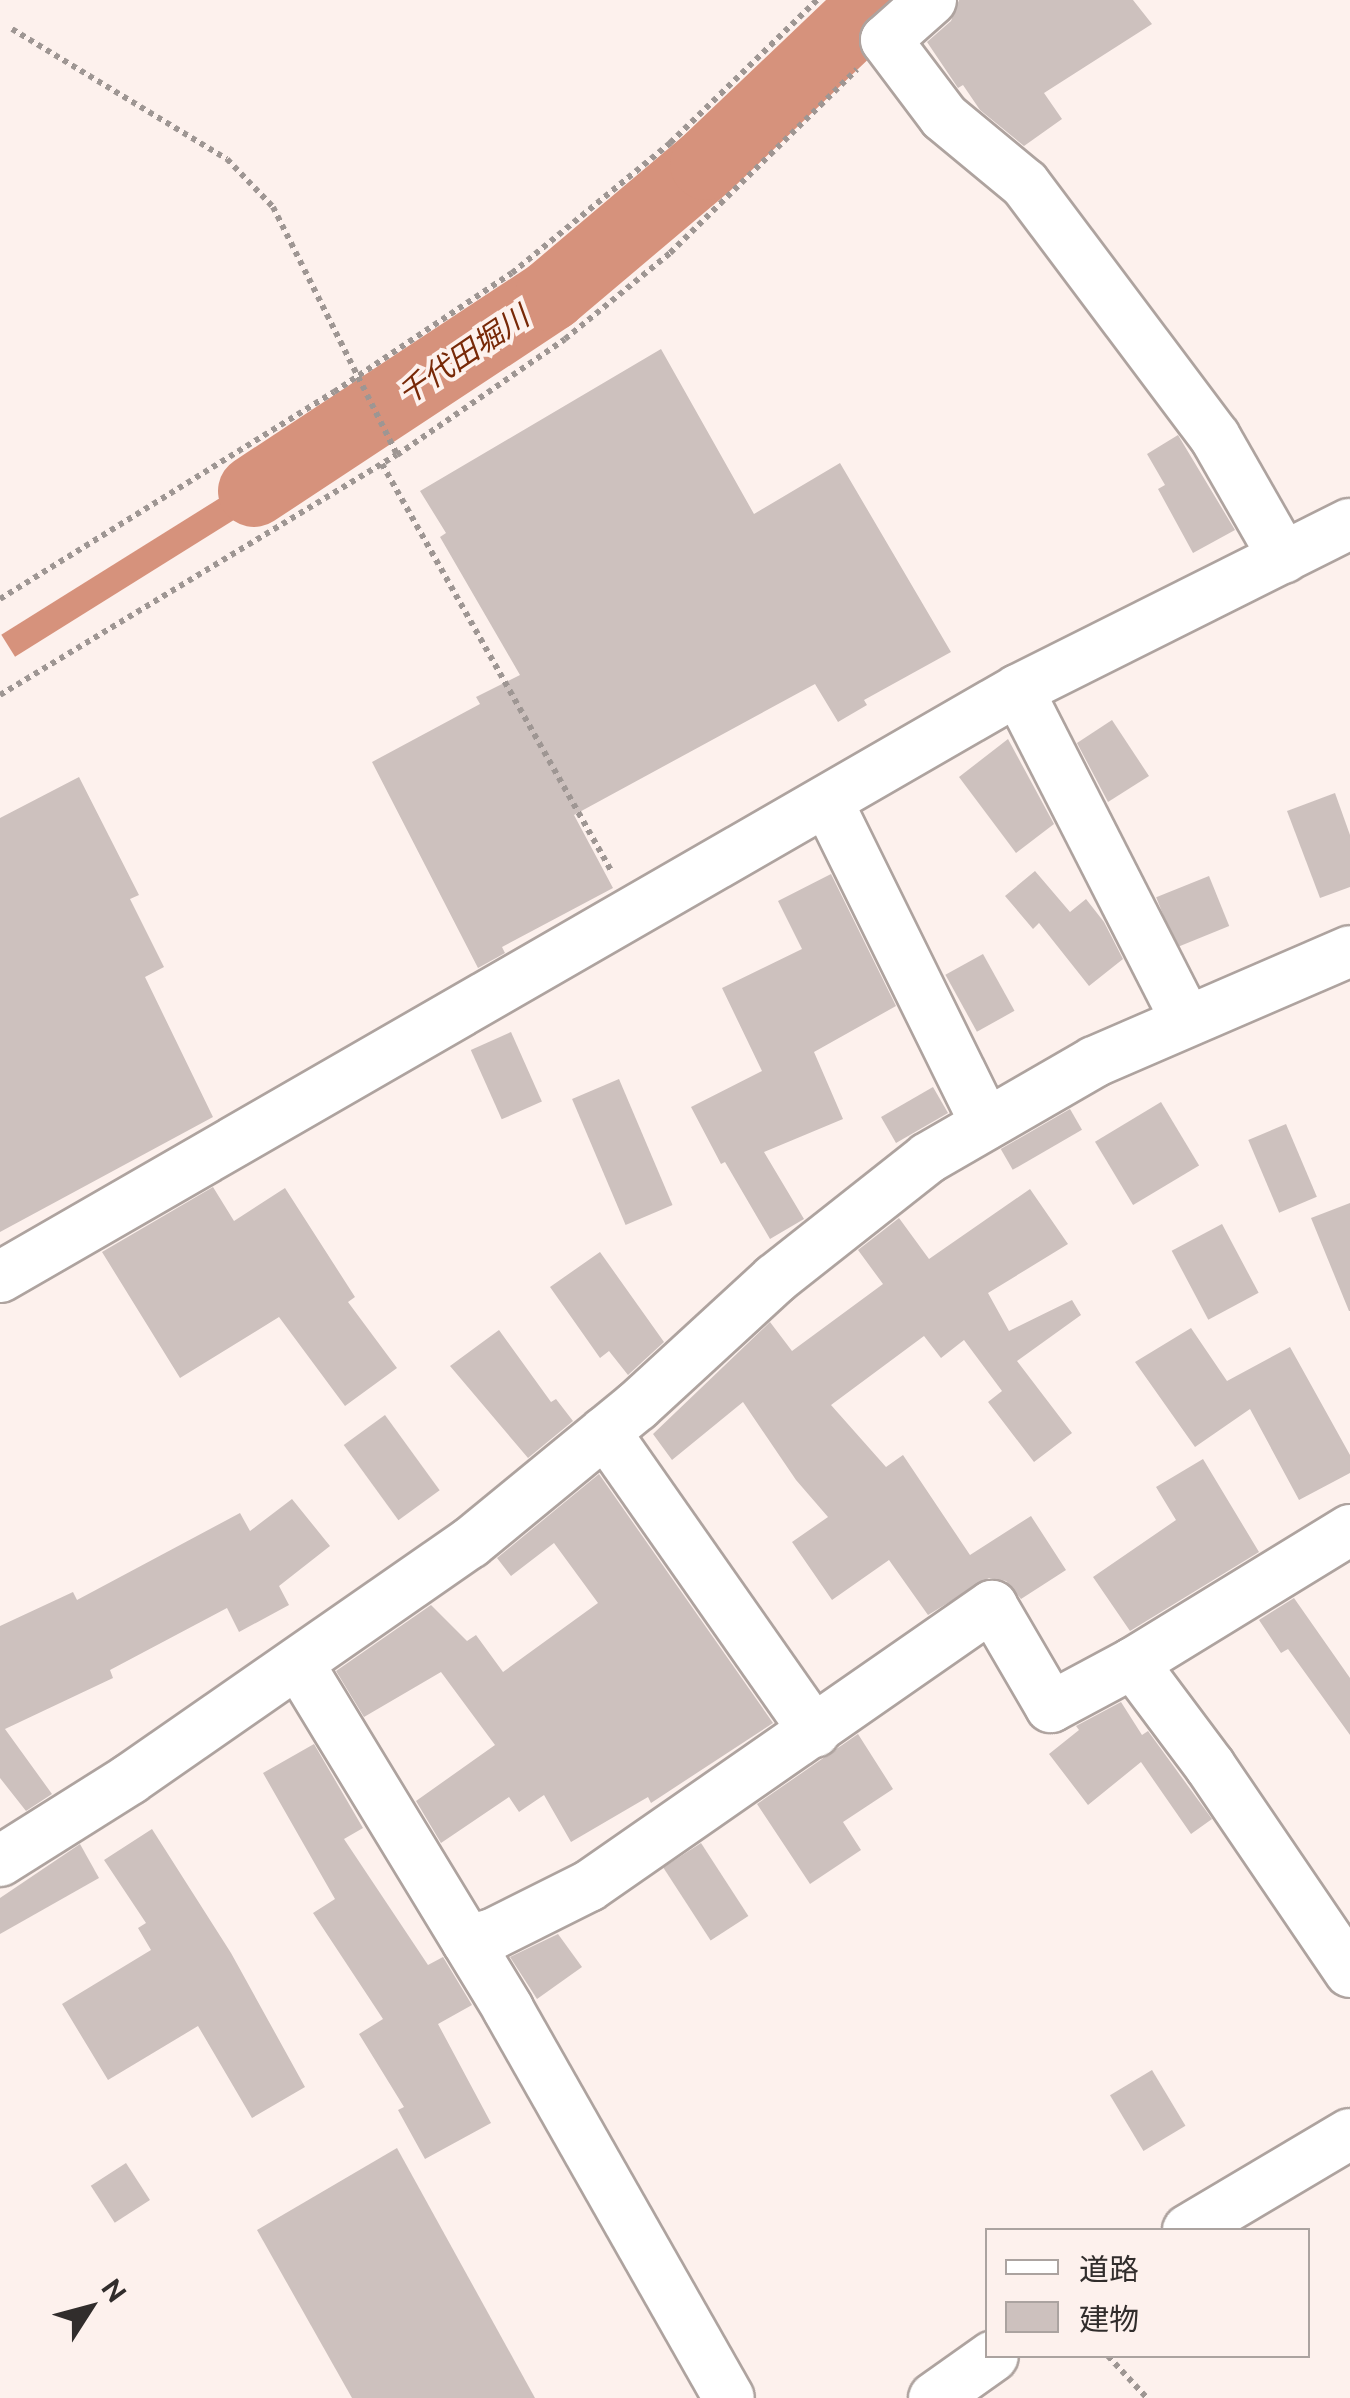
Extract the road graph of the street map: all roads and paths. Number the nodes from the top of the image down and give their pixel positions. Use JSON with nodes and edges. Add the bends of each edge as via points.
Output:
{"nodes":[{"id":1,"x":816,"y":0,"type":"edge"},
{"id":2,"x":931,"y":0,"type":"edge"},
{"id":3,"x":12,"y":29,"type":"dead end"},
{"id":4,"x":886,"y":40,"type":"junction"},
{"id":5,"x":358,"y":376,"type":"junction"},
{"id":6,"x":397,"y":455,"type":"junction"},
{"id":7,"x":382,"y":464,"type":"junction"},
{"id":8,"x":1350,"y":524,"type":"edge"},
{"id":9,"x":1284,"y":558,"type":"junction"},
{"id":10,"x":0,"y":599,"type":"edge"},
{"id":11,"x":1018,"y":690,"type":"junction"},
{"id":12,"x":0,"y":695,"type":"edge"},
{"id":13,"x":827,"y":801,"type":"junction"},
{"id":14,"x":635,"y":912,"type":"junction"},
{"id":15,"x":1350,"y":950,"type":"edge"},
{"id":16,"x":1186,"y":1020,"type":"junction"},
{"id":17,"x":986,"y":1124,"type":"junction"},
{"id":18,"x":0,"y":1277,"type":"edge"},
{"id":19,"x":605,"y":1432,"type":"junction"},
{"id":20,"x":1350,"y":1530,"type":"edge"},
{"id":21,"x":298,"y":1663,"type":"junction"},
{"id":22,"x":1133,"y":1663,"type":"junction"},
{"id":23,"x":815,"y":1732,"type":"junction"},
{"id":24,"x":0,"y":1861,"type":"edge"},
{"id":25,"x":467,"y":1942,"type":"junction"},
{"id":26,"x":1350,"y":1972,"type":"edge"},
{"id":27,"x":1350,"y":2134,"type":"edge"},
{"id":28,"x":1191,"y":2228,"type":"edge"},
{"id":29,"x":990,"y":2358,"type":"edge"},
{"id":30,"x":1110,"y":2358,"type":"edge"},
{"id":31,"x":729,"y":2398,"type":"edge"},
{"id":32,"x":934,"y":2398,"type":"edge"},
{"id":33,"x":1147,"y":2398,"type":"edge"}],
"edges":[{"from":1,"to":5,"type":"path","via":[[670,143],[526,261]]},
{"from":2,"to":4,"type":"street"},
{"from":3,"to":5,"type":"path","via":[[227,159],[272,208]]},
{"from":4,"to":6,"type":"path","via":[[670,253],[565,339]]},
{"from":4,"to":9,"type":"street","via":[[944,117],[1025,184],[1215,437]]},
{"from":5,"to":6,"type":"path"},
{"from":5,"to":10,"type":"path"},
{"from":6,"to":7,"type":"path"},
{"from":7,"to":12,"type":"path"},
{"from":7,"to":14,"type":"path"},
{"from":8,"to":9,"type":"street"},
{"from":9,"to":11,"type":"street"},
{"from":11,"to":13,"type":"street"},
{"from":11,"to":16,"type":"street"},
{"from":13,"to":14,"type":"street"},
{"from":13,"to":17,"type":"street"},
{"from":14,"to":18,"type":"street"},
{"from":15,"to":16,"type":"street"},
{"from":16,"to":17,"type":"street","via":[[1094,1062]]},
{"from":17,"to":19,"type":"street","via":[[928,1158],[775,1279]]},
{"from":19,"to":21,"type":"street","via":[[470,1542]]},
{"from":19,"to":23,"type":"street"},
{"from":20,"to":22,"type":"street"},
{"from":21,"to":24,"type":"street"},
{"from":21,"to":25,"type":"street"},
{"from":22,"to":23,"type":"street","via":[[1052,1707],[992,1606]]},
{"from":22,"to":26,"type":"street"},
{"from":23,"to":25,"type":"street","via":[[589,1886]]},
{"from":25,"to":31,"type":"street"},
{"from":27,"to":28,"type":"street"},
{"from":29,"to":32,"type":"street"},
{"from":30,"to":33,"type":"path"}]}
